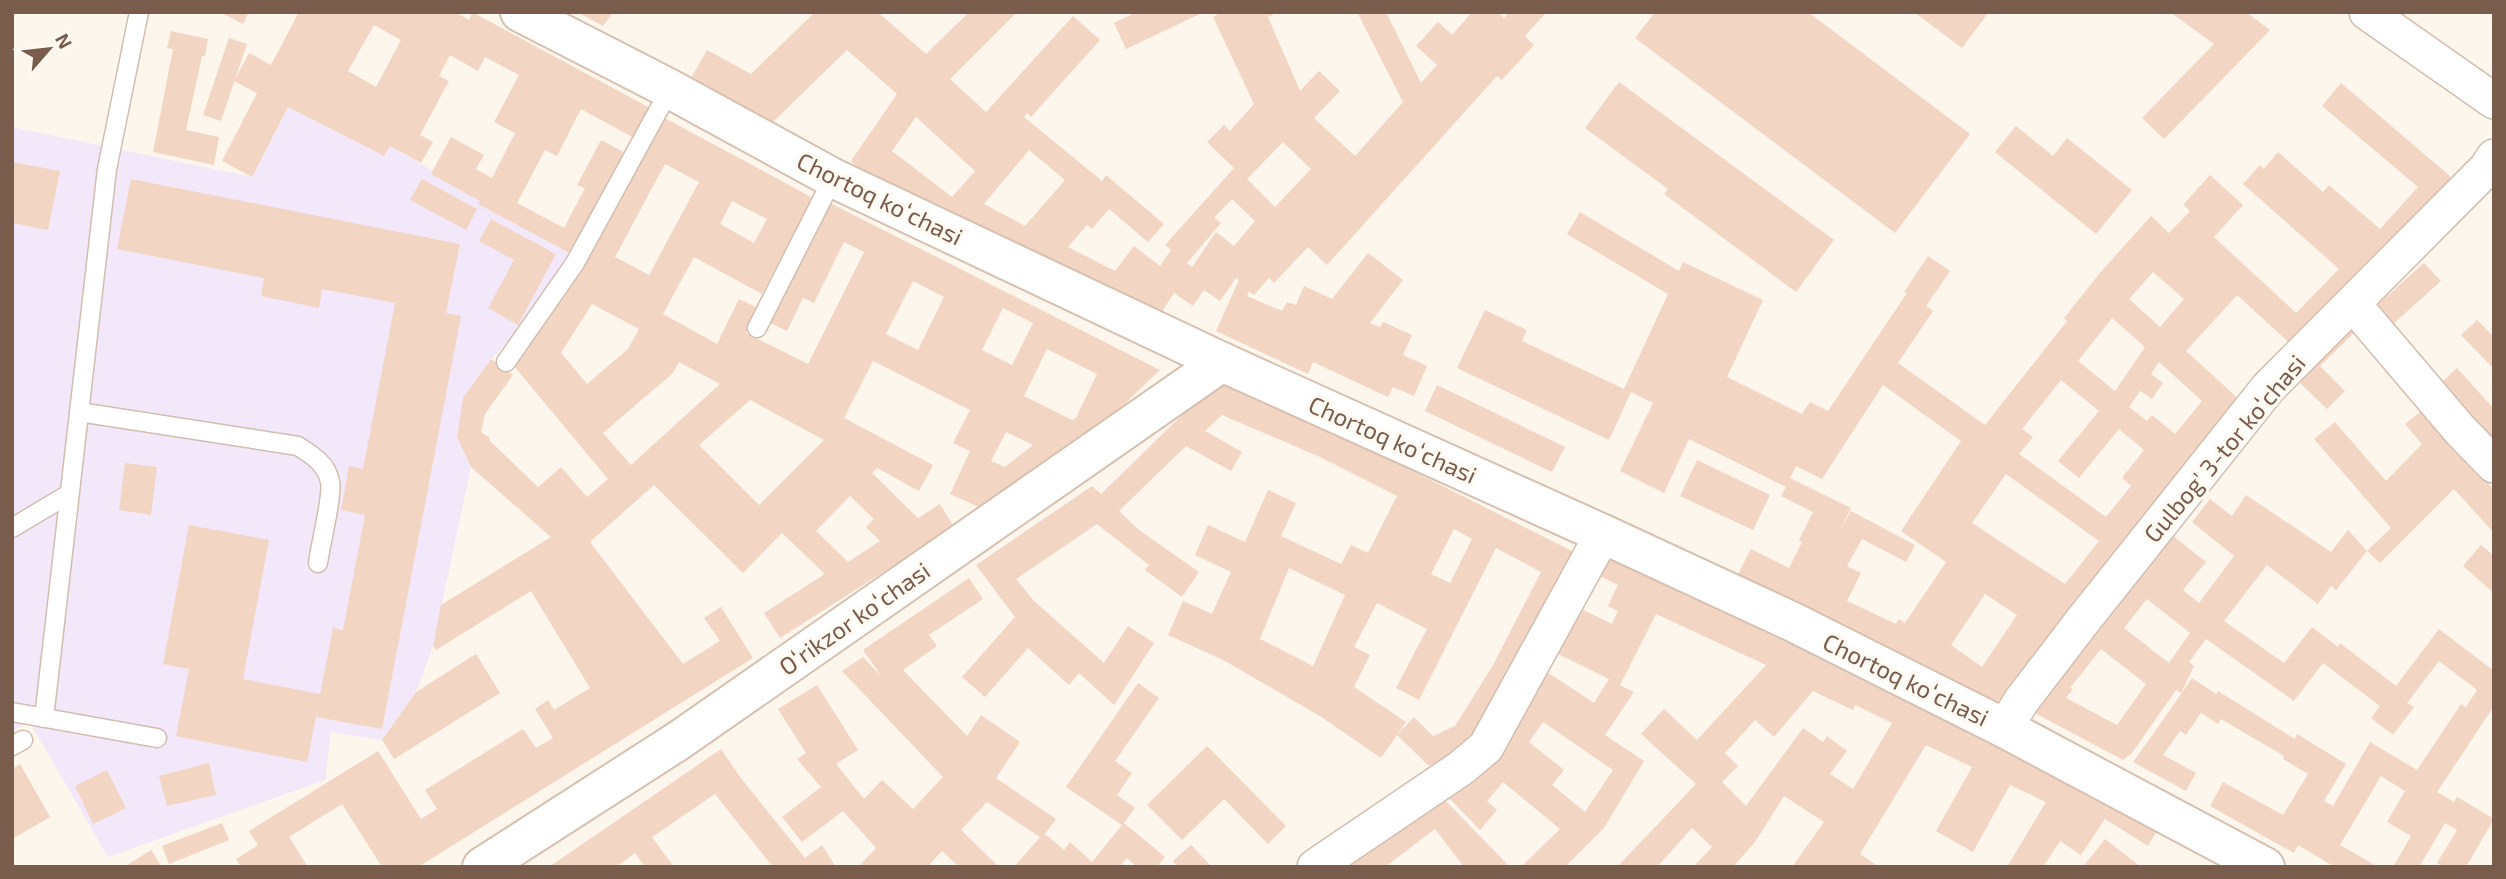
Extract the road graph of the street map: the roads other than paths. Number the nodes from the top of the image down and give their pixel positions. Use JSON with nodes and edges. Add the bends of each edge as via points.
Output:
{"nodes":[{"id":1,"x":139,"y":12,"type":"edge"},
{"id":2,"x":520,"y":12,"type":"edge"},
{"id":3,"x":2367,"y":12,"type":"edge"},
{"id":4,"x":670,"y":89,"type":"junction"},
{"id":5,"x":2494,"y":101,"type":"edge"},
{"id":6,"x":2494,"y":157,"type":"edge"},
{"id":7,"x":833,"y":178,"type":"junction"},
{"id":8,"x":2353,"y":304,"type":"junction"},
{"id":9,"x":757,"y":328,"type":"dead end"},
{"id":10,"x":506,"y":362,"type":"dead end"},
{"id":11,"x":1222,"y":362,"type":"junction"},
{"id":12,"x":79,"y":412,"type":"junction"},
{"id":13,"x":2494,"y":465,"type":"edge"},
{"id":14,"x":69,"y":494,"type":"junction"},
{"id":15,"x":12,"y":528,"type":"edge"},
{"id":16,"x":1603,"y":534,"type":"junction"},
{"id":17,"x":318,"y":563,"type":"dead end"},
{"id":18,"x":12,"y":712,"type":"edge"},
{"id":19,"x":44,"y":718,"type":"junction"},
{"id":20,"x":2004,"y":728,"type":"junction"},
{"id":21,"x":157,"y":738,"type":"dead end"},
{"id":22,"x":482,"y":867,"type":"edge"},
{"id":23,"x":1315,"y":867,"type":"edge"},
{"id":24,"x":2265,"y":867,"type":"edge"}],
"edges":[{"from":1,"to":12,"type":"lane","via":[[107,169]]},
{"from":2,"to":4,"type":"main road","name":"Chortoq koʻchasi"},
{"from":3,"to":5,"type":"street"},
{"from":4,"to":7,"type":"main road","name":"Chortoq koʻchasi"},
{"from":4,"to":10,"type":"lane","via":[[575,263]]},
{"from":6,"to":8,"type":"street","name":"Gulbog' 3-tor koʻchasi"},
{"from":7,"to":9,"type":"lane"},
{"from":7,"to":11,"type":"main road","name":"Chortoq koʻchasi"},
{"from":8,"to":13,"type":"street"},
{"from":8,"to":20,"type":"street","name":"Gulbog' 3-tor koʻchasi","via":[[2268,388],[2081,622]]},
{"from":11,"to":16,"type":"main road","name":"Chortoq koʻchasi"},
{"from":11,"to":22,"type":"main road","name":"Oʻrikzor koʻchasi","via":[[678,741]]},
{"from":12,"to":14,"type":"lane"},
{"from":12,"to":17,"type":"lane","via":[[298,446],[314,456],[331,483]]},
{"from":14,"to":15,"type":"lane"},
{"from":14,"to":19,"type":"lane"},
{"from":16,"to":20,"type":"main road","name":"Chortoq koʻchasi","via":[[1793,622]]},
{"from":16,"to":23,"type":"street","via":[[1486,747]]},
{"from":18,"to":19,"type":"lane"},
{"from":19,"to":21,"type":"lane"},
{"from":20,"to":24,"type":"main road","name":"Chortoq koʻchasi"}]}
